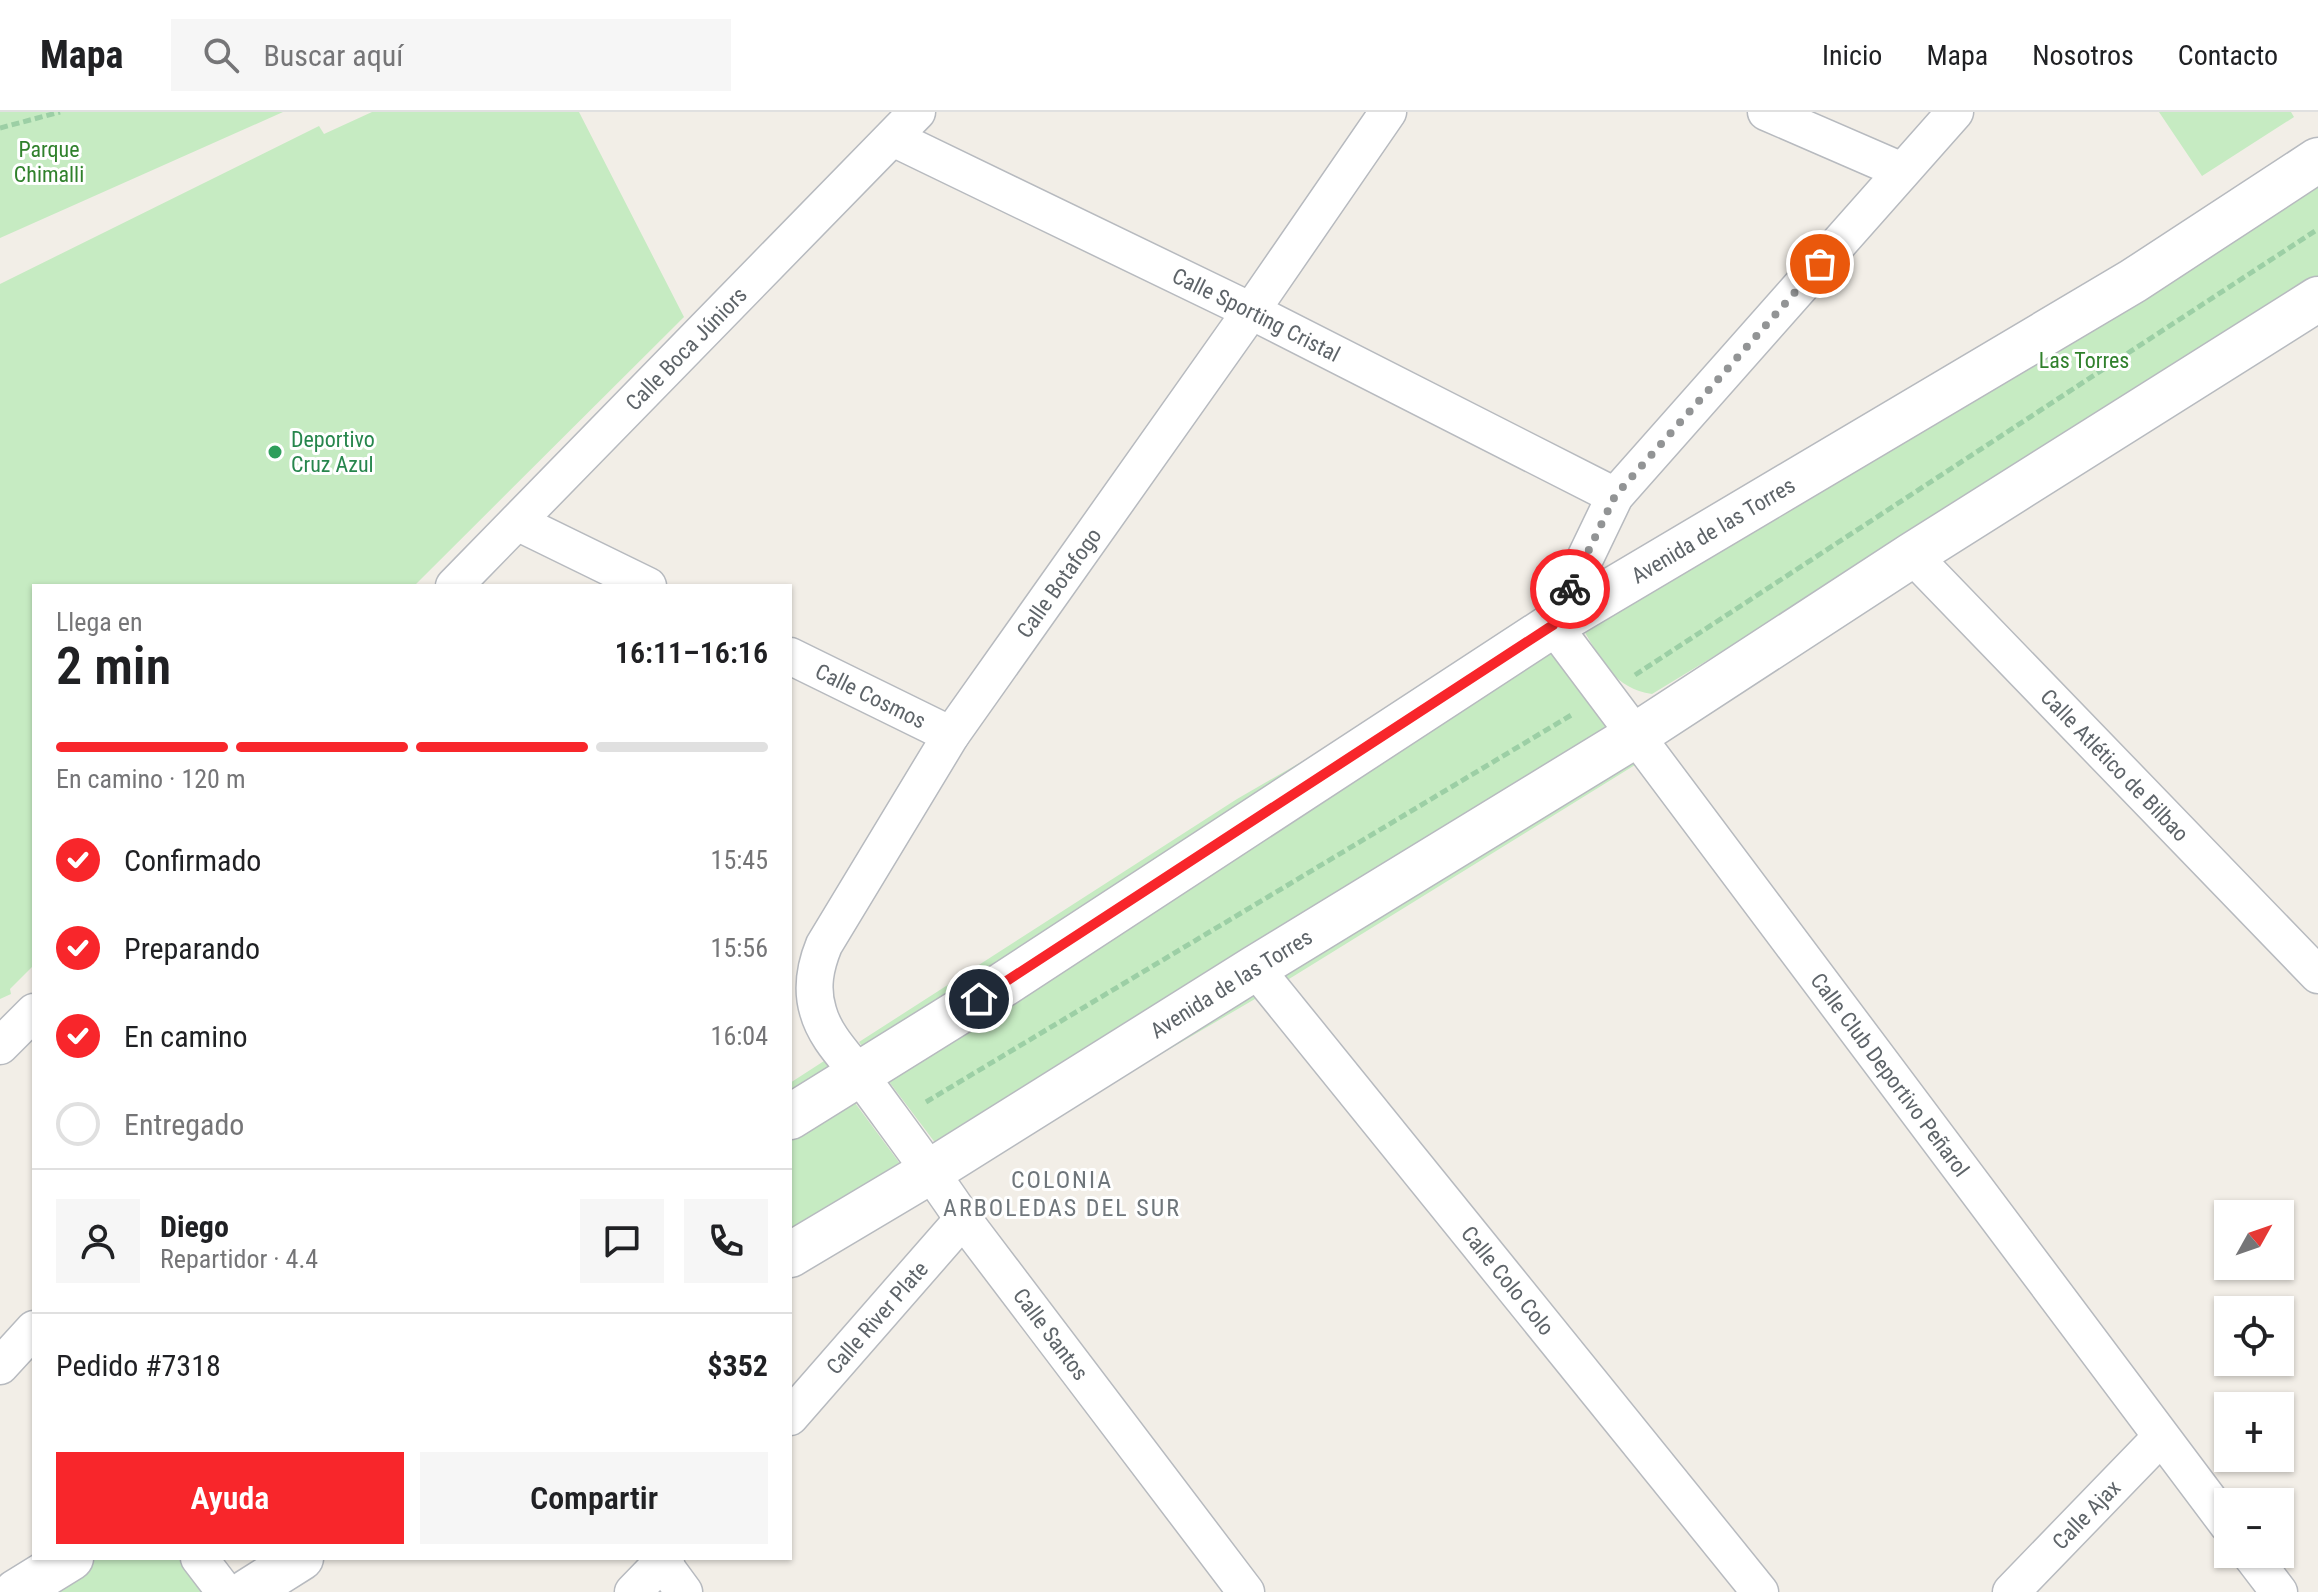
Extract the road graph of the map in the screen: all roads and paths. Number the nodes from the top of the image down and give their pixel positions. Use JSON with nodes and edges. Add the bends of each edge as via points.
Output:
{"nodes":[{"id":1,"x":60,"y":112,"type":"edge"},
{"id":2,"x":917,"y":112,"type":"edge"},
{"id":3,"x":1388,"y":112,"type":"edge"},
{"id":4,"x":1766,"y":112,"type":"edge"},
{"id":5,"x":1955,"y":112,"type":"edge"},
{"id":6,"x":0,"y":128,"type":"edge"},
{"id":7,"x":893,"y":138,"type":"junction"},
{"id":8,"x":2318,"y":160,"type":"edge"},
{"id":9,"x":1902,"y":171,"type":"junction"},
{"id":10,"x":2318,"y":229,"type":"edge"},
{"id":11,"x":2318,"y":299,"type":"edge"},
{"id":12,"x":1251,"y":311,"type":"junction"},
{"id":13,"x":1615,"y":496,"type":"junction"},
{"id":14,"x":517,"y":522,"type":"junction"},
{"id":15,"x":1912,"y":555,"type":"junction"},
{"id":16,"x":456,"y":584,"type":"edge"},
{"id":17,"x":644,"y":584,"type":"edge"},
{"id":18,"x":1553,"y":625,"type":"junction"},
{"id":19,"x":792,"y":657,"type":"edge"},
{"id":20,"x":1604,"y":695,"type":"junction"},
{"id":21,"x":951,"y":735,"type":"junction"},
{"id":22,"x":1636,"y":735,"type":"junction"},
{"id":23,"x":1255,"y":968,"type":"junction"},
{"id":24,"x":2318,"y":975,"type":"edge"},
{"id":25,"x":32,"y":1014,"type":"edge"},
{"id":26,"x":0,"y":1046,"type":"edge"},
{"id":27,"x":859,"y":1074,"type":"junction"},
{"id":28,"x":792,"y":1116,"type":"edge"},
{"id":29,"x":893,"y":1121,"type":"junction"},
{"id":30,"x":931,"y":1171,"type":"junction"},
{"id":31,"x":963,"y":1219,"type":"junction"},
{"id":32,"x":792,"y":1254,"type":"edge"},
{"id":33,"x":792,"y":1415,"type":"edge"},
{"id":34,"x":2161,"y":1437,"type":"junction"},
{"id":35,"x":2214,"y":1507,"type":"edge"},
{"id":36,"x":68,"y":1560,"type":"edge"},
{"id":37,"x":201,"y":1560,"type":"edge"},
{"id":38,"x":298,"y":1560,"type":"edge"},
{"id":39,"x":664,"y":1560,"type":"edge"},
{"id":40,"x":2261,"y":1568,"type":"edge"},
{"id":41,"x":16,"y":1592,"type":"edge"},
{"id":42,"x":225,"y":1592,"type":"edge"},
{"id":43,"x":247,"y":1592,"type":"edge"},
{"id":44,"x":633,"y":1592,"type":"edge"},
{"id":45,"x":684,"y":1592,"type":"edge"},
{"id":46,"x":1246,"y":1592,"type":"edge"},
{"id":47,"x":1760,"y":1592,"type":"edge"},
{"id":48,"x":2011,"y":1592,"type":"edge"},
{"id":49,"x":2279,"y":1592,"type":"edge"}],
"edges":[{"from":1,"to":6,"type":"path"},
{"from":2,"to":7,"type":"street","name":"Calle Boca Júniors"},
{"from":3,"to":12,"type":"street","name":"Calle Botafogo"},
{"from":4,"to":9,"type":"street"},
{"from":5,"to":9,"type":"street"},
{"from":7,"to":12,"type":"street","name":"Calle Sporting Cristal"},
{"from":7,"to":14,"type":"street","name":"Calle Boca Júniors"},
{"from":8,"to":18,"type":"street","name":"Avenida de las Torres","via":[[2133,281]]},
{"from":9,"to":13,"type":"street"},
{"from":10,"to":20,"type":"path"},
{"from":11,"to":15,"type":"street","name":"Avenida de las Torres"},
{"from":12,"to":13,"type":"street","name":"Calle Sporting Cristal"},
{"from":12,"to":21,"type":"street","name":"Calle Botafogo"},
{"from":13,"to":18,"type":"street"},
{"from":14,"to":16,"type":"street","name":"Calle Boca Júniors"},
{"from":14,"to":17,"type":"street"},
{"from":15,"to":22,"type":"street","name":"Avenida de las Torres"},
{"from":15,"to":24,"type":"street","name":"Calle Atlético de Bilbao"},
{"from":18,"to":20,"type":"street","name":"Calle Club Deportivo Peñarol"},
{"from":18,"to":27,"type":"street","name":"Avenida de las Torres"},
{"from":19,"to":21,"type":"street","name":"Calle Cosmos"},
{"from":20,"to":22,"type":"street","name":"Calle Club Deportivo Peñarol"},
{"from":20,"to":29,"type":"path"},
{"from":21,"to":27,"type":"street","name":"Calle Botafogo","via":[[817,961],[818,1012]]},
{"from":22,"to":23,"type":"street","name":"Avenida de las Torres"},
{"from":22,"to":34,"type":"street","name":"Calle Club Deportivo Peñarol"},
{"from":23,"to":30,"type":"street","name":"Avenida de las Torres"},
{"from":23,"to":47,"type":"street","name":"Calle Colo Colo"},
{"from":25,"to":26,"type":"street"},
{"from":27,"to":28,"type":"street","name":"Avenida de las Torres"},
{"from":27,"to":29,"type":"street","name":"Calle Santos"},
{"from":29,"to":30,"type":"street","name":"Calle Santos"},
{"from":30,"to":31,"type":"street","name":"Calle Santos"},
{"from":30,"to":32,"type":"street","name":"Avenida de las Torres"},
{"from":31,"to":33,"type":"street","name":"Calle River Plate"},
{"from":31,"to":46,"type":"street","name":"Calle Santos"},
{"from":34,"to":35,"type":"street","name":"Calle Club Deportivo Peñarol"},
{"from":34,"to":48,"type":"street","name":"Calle Ajax"},
{"from":36,"to":41,"type":"street"},
{"from":37,"to":42,"type":"street"},
{"from":38,"to":43,"type":"street"},
{"from":39,"to":44,"type":"street"},
{"from":39,"to":45,"type":"street"},
{"from":40,"to":49,"type":"street"}]}
